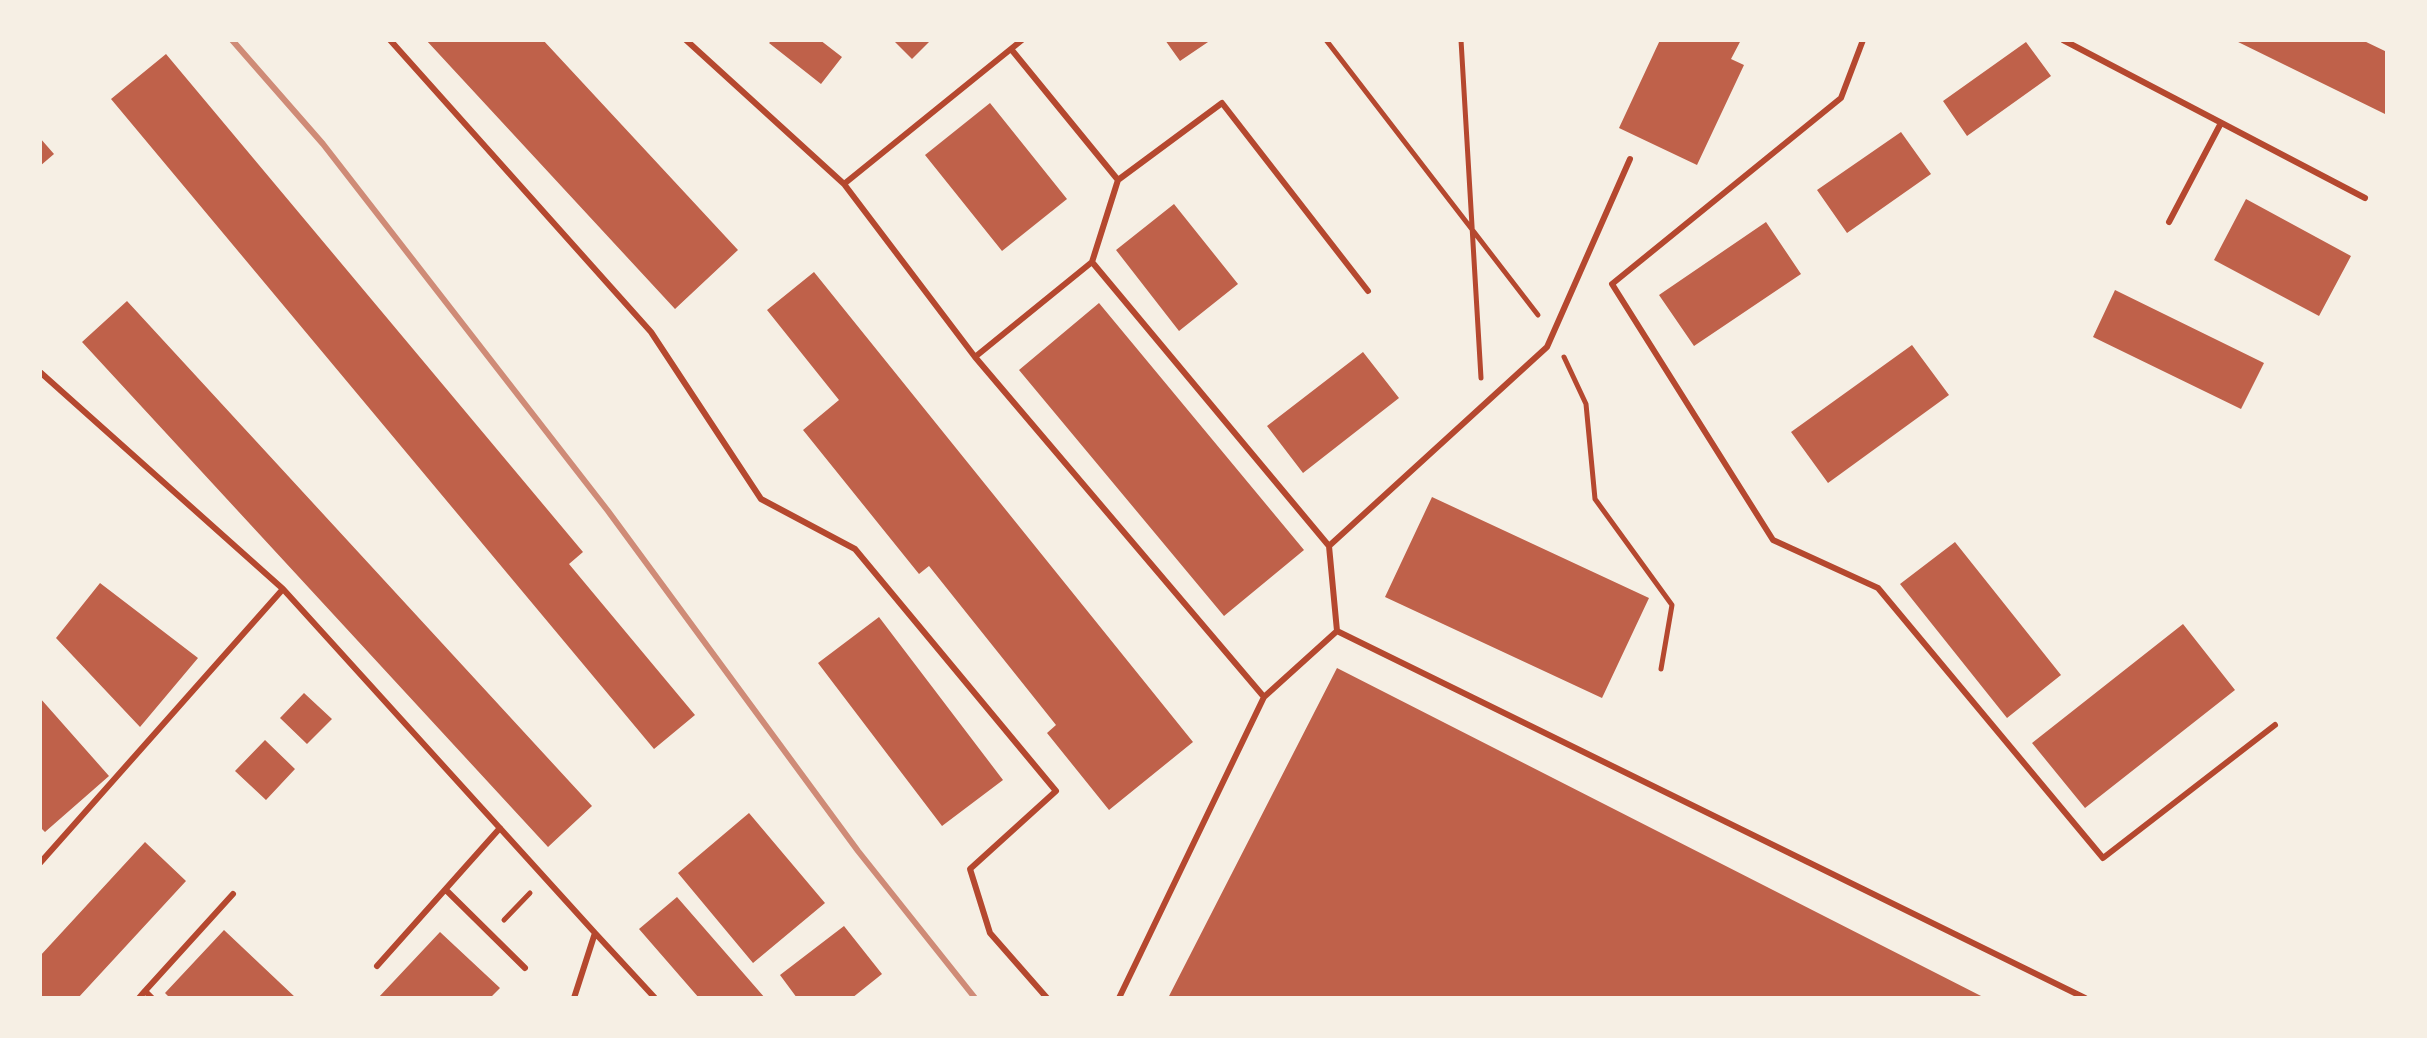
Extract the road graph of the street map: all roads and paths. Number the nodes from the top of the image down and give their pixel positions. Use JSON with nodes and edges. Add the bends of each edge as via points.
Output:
{"nodes":[{"id":1,"x":390,"y":40,"type":"edge"},
{"id":2,"x":686,"y":40,"type":"edge"},
{"id":3,"x":1022,"y":40,"type":"edge"},
{"id":4,"x":1461,"y":40,"type":"edge"},
{"id":5,"x":1863,"y":40,"type":"edge"},
{"id":6,"x":2063,"y":40,"type":"edge"},
{"id":7,"x":1011,"y":49,"type":"junction"},
{"id":8,"x":2221,"y":123,"type":"junction"},
{"id":9,"x":1630,"y":159,"type":"dead end"},
{"id":10,"x":1118,"y":180,"type":"junction"},
{"id":11,"x":844,"y":184,"type":"junction"},
{"id":12,"x":2365,"y":198,"type":"dead end"},
{"id":13,"x":2169,"y":222,"type":"dead end"},
{"id":14,"x":1092,"y":262,"type":"junction"},
{"id":15,"x":1368,"y":291,"type":"dead end"},
{"id":16,"x":975,"y":357,"type":"junction"},
{"id":17,"x":40,"y":372,"type":"edge"},
{"id":18,"x":1482,"y":406,"type":"junction"},
{"id":19,"x":1329,"y":546,"type":"junction"},
{"id":20,"x":283,"y":589,"type":"junction"},
{"id":21,"x":1337,"y":631,"type":"junction"},
{"id":22,"x":1264,"y":697,"type":"junction"},
{"id":23,"x":2275,"y":725,"type":"dead end"},
{"id":24,"x":500,"y":828,"type":"junction"},
{"id":25,"x":40,"y":863,"type":"edge"},
{"id":26,"x":545,"y":877,"type":"junction"},
{"id":27,"x":446,"y":890,"type":"junction"},
{"id":28,"x":233,"y":894,"type":"dead end"},
{"id":29,"x":595,"y":933,"type":"junction"},
{"id":30,"x":491,"y":934,"type":"junction"},
{"id":31,"x":377,"y":966,"type":"dead end"},
{"id":32,"x":525,"y":968,"type":"dead end"},
{"id":33,"x":145,"y":991,"type":"junction"},
{"id":34,"x":139,"y":998,"type":"edge"},
{"id":35,"x":152,"y":998,"type":"edge"},
{"id":36,"x":574,"y":998,"type":"edge"},
{"id":37,"x":655,"y":998,"type":"edge"},
{"id":38,"x":1047,"y":998,"type":"edge"},
{"id":39,"x":1119,"y":998,"type":"edge"},
{"id":40,"x":2085,"y":998,"type":"edge"}],
"edges":[{"from":1,"to":38,"type":"lane","via":[[651,332],[761,499],[855,549],[1056,791],[970,869],[990,933]]},
{"from":2,"to":11,"type":"lane"},
{"from":3,"to":7,"type":"lane"},
{"from":4,"to":18,"type":"path"},
{"from":5,"to":23,"type":"lane","via":[[1841,98],[1612,284],[1773,540],[1878,588],[2103,858]]},
{"from":6,"to":8,"type":"lane"},
{"from":7,"to":10,"type":"lane"},
{"from":7,"to":11,"type":"lane"},
{"from":8,"to":12,"type":"lane"},
{"from":8,"to":13,"type":"lane"},
{"from":9,"to":18,"type":"lane","via":[[1547,347]]},
{"from":10,"to":14,"type":"lane"},
{"from":10,"to":15,"type":"lane","via":[[1222,103]]},
{"from":11,"to":16,"type":"lane"},
{"from":14,"to":16,"type":"lane"},
{"from":14,"to":19,"type":"lane"},
{"from":16,"to":22,"type":"lane"},
{"from":17,"to":20,"type":"lane"},
{"from":18,"to":19,"type":"lane"},
{"from":19,"to":21,"type":"lane"},
{"from":20,"to":24,"type":"lane"},
{"from":20,"to":25,"type":"lane"},
{"from":21,"to":22,"type":"lane"},
{"from":21,"to":40,"type":"lane"},
{"from":22,"to":39,"type":"lane"},
{"from":24,"to":26,"type":"lane"},
{"from":24,"to":27,"type":"lane"},
{"from":26,"to":29,"type":"lane"},
{"from":26,"to":30,"type":"path"},
{"from":27,"to":30,"type":"lane"},
{"from":27,"to":31,"type":"lane"},
{"from":28,"to":33,"type":"lane"},
{"from":29,"to":36,"type":"lane"},
{"from":29,"to":37,"type":"lane"},
{"from":30,"to":32,"type":"lane"},
{"from":33,"to":34,"type":"lane"},
{"from":33,"to":35,"type":"lane"}]}
